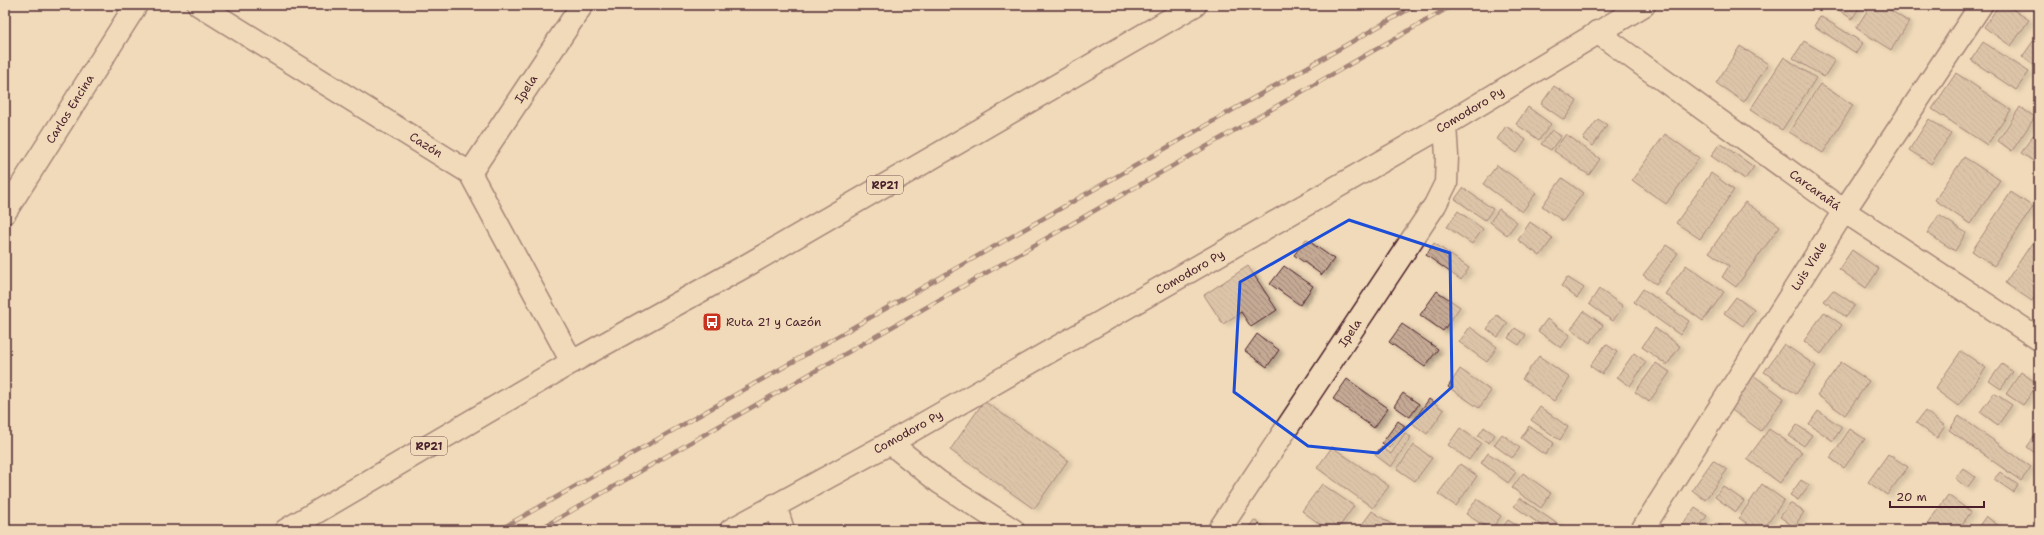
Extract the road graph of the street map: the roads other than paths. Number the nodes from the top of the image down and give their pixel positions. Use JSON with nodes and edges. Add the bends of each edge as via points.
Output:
{"nodes":[{"id":1,"x":136,"y":5,"type":"edge"},
{"id":2,"x":199,"y":5,"type":"edge"},
{"id":3,"x":582,"y":5,"type":"edge"},
{"id":4,"x":1196,"y":5,"type":"edge"},
{"id":5,"x":1644,"y":5,"type":"edge"},
{"id":6,"x":1981,"y":5,"type":"edge"},
{"id":7,"x":1597,"y":32,"type":"junction"},
{"id":8,"x":1445,"y":126,"type":"junction"},
{"id":9,"x":470,"y":173,"type":"junction"},
{"id":10,"x":1844,"y":211,"type":"junction"},
{"id":11,"x":5,"y":212,"type":"edge"},
{"id":12,"x":2039,"y":339,"type":"edge"},
{"id":13,"x":572,"y":362,"type":"junction"},
{"id":14,"x":890,"y":443,"type":"junction"},
{"id":15,"x":775,"y":505,"type":"junction"},
{"id":16,"x":286,"y":530,"type":"edge"},
{"id":17,"x":731,"y":530,"type":"edge"},
{"id":18,"x":783,"y":530,"type":"edge"},
{"id":19,"x":1013,"y":530,"type":"edge"},
{"id":20,"x":1219,"y":530,"type":"edge"},
{"id":21,"x":1642,"y":530,"type":"edge"}],
"edges":[{"from":1,"to":11,"type":"street","name":"Carlos Encina"},
{"from":2,"to":9,"type":"street","name":"Cazón"},
{"from":3,"to":9,"type":"street","name":"Ipela"},
{"from":4,"to":13,"type":"street","number":"RP21","via":[[749,264]]},
{"from":5,"to":7,"type":"street","name":"Comodoro Py"},
{"from":6,"to":10,"type":"street","name":"Luis Viale"},
{"from":7,"to":8,"type":"street","name":"Comodoro Py"},
{"from":7,"to":10,"type":"street","name":"Carcarañá"},
{"from":8,"to":14,"type":"street","name":"Comodoro Py"},
{"from":8,"to":20,"type":"street","name":"Ipela","via":[[1446,182],[1435,205]]},
{"from":9,"to":13,"type":"street","name":"Cazón"},
{"from":10,"to":12,"type":"street","name":"Carcarañá"},
{"from":10,"to":21,"type":"street","name":"Luis Viale"},
{"from":13,"to":16,"type":"street","number":"RP21"},
{"from":14,"to":15,"type":"street","name":"Comodoro Py"},
{"from":14,"to":19,"type":"street","via":[[939,482]]},
{"from":15,"to":17,"type":"street","name":"Comodoro Py"},
{"from":15,"to":18,"type":"street"}]}
